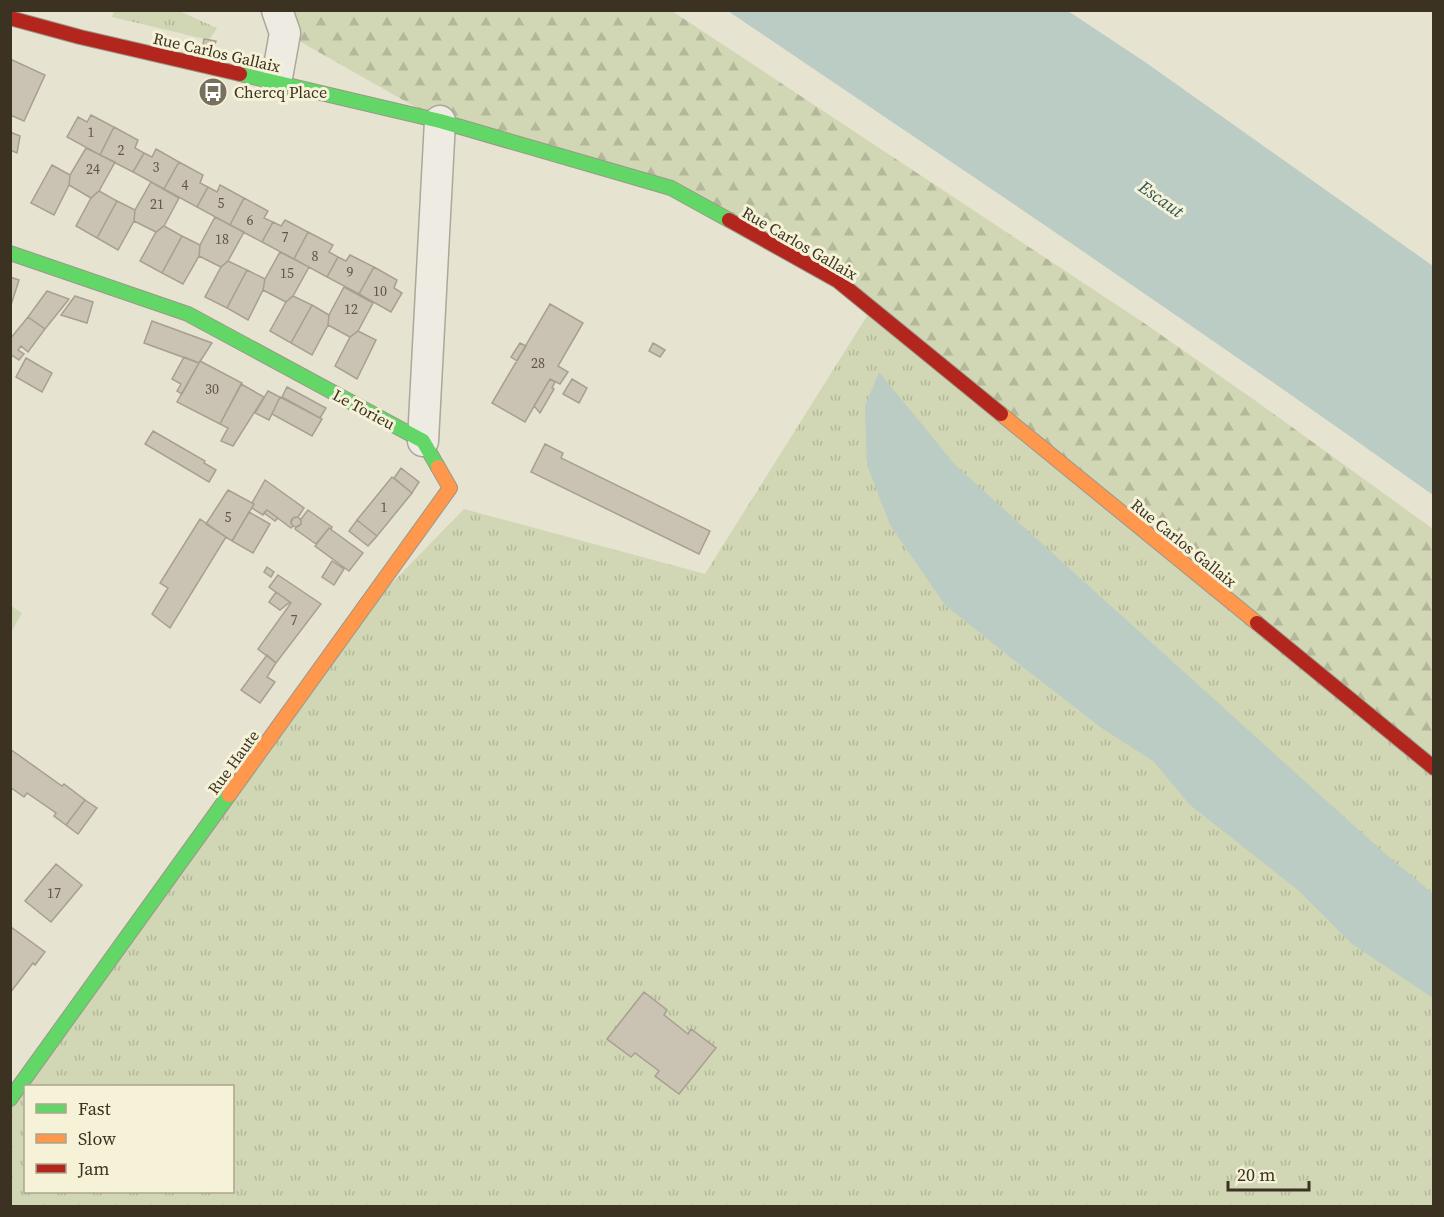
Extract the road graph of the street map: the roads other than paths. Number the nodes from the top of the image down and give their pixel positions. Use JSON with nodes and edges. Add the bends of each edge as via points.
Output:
{"nodes":[{"id":1,"x":277,"y":10,"type":"edge"},
{"id":2,"x":10,"y":18,"type":"edge"},
{"id":3,"x":276,"y":83,"type":"junction"},
{"id":4,"x":440,"y":121,"type":"junction"},
{"id":5,"x":10,"y":253,"type":"edge"},
{"id":6,"x":423,"y":441,"type":"junction"},
{"id":7,"x":1434,"y":768,"type":"edge"},
{"id":8,"x":10,"y":1099,"type":"edge"}],
"edges":[{"from":1,"to":3,"type":"street","via":[[285,33]]},
{"from":2,"to":3,"type":"main road","name":"Rue Carlos Gallaix"},
{"from":3,"to":4,"type":"main road","name":"Rue Carlos Gallaix"},
{"from":4,"to":6,"type":"street"},
{"from":4,"to":7,"type":"main road","name":"Rue Carlos Gallaix","via":[[671,188],[838,281]]},
{"from":5,"to":6,"type":"main road","name":"Le Torieu","via":[[188,314]]},
{"from":6,"to":8,"type":"main road","name":"Rue Haute","via":[[450,488]]}]}
